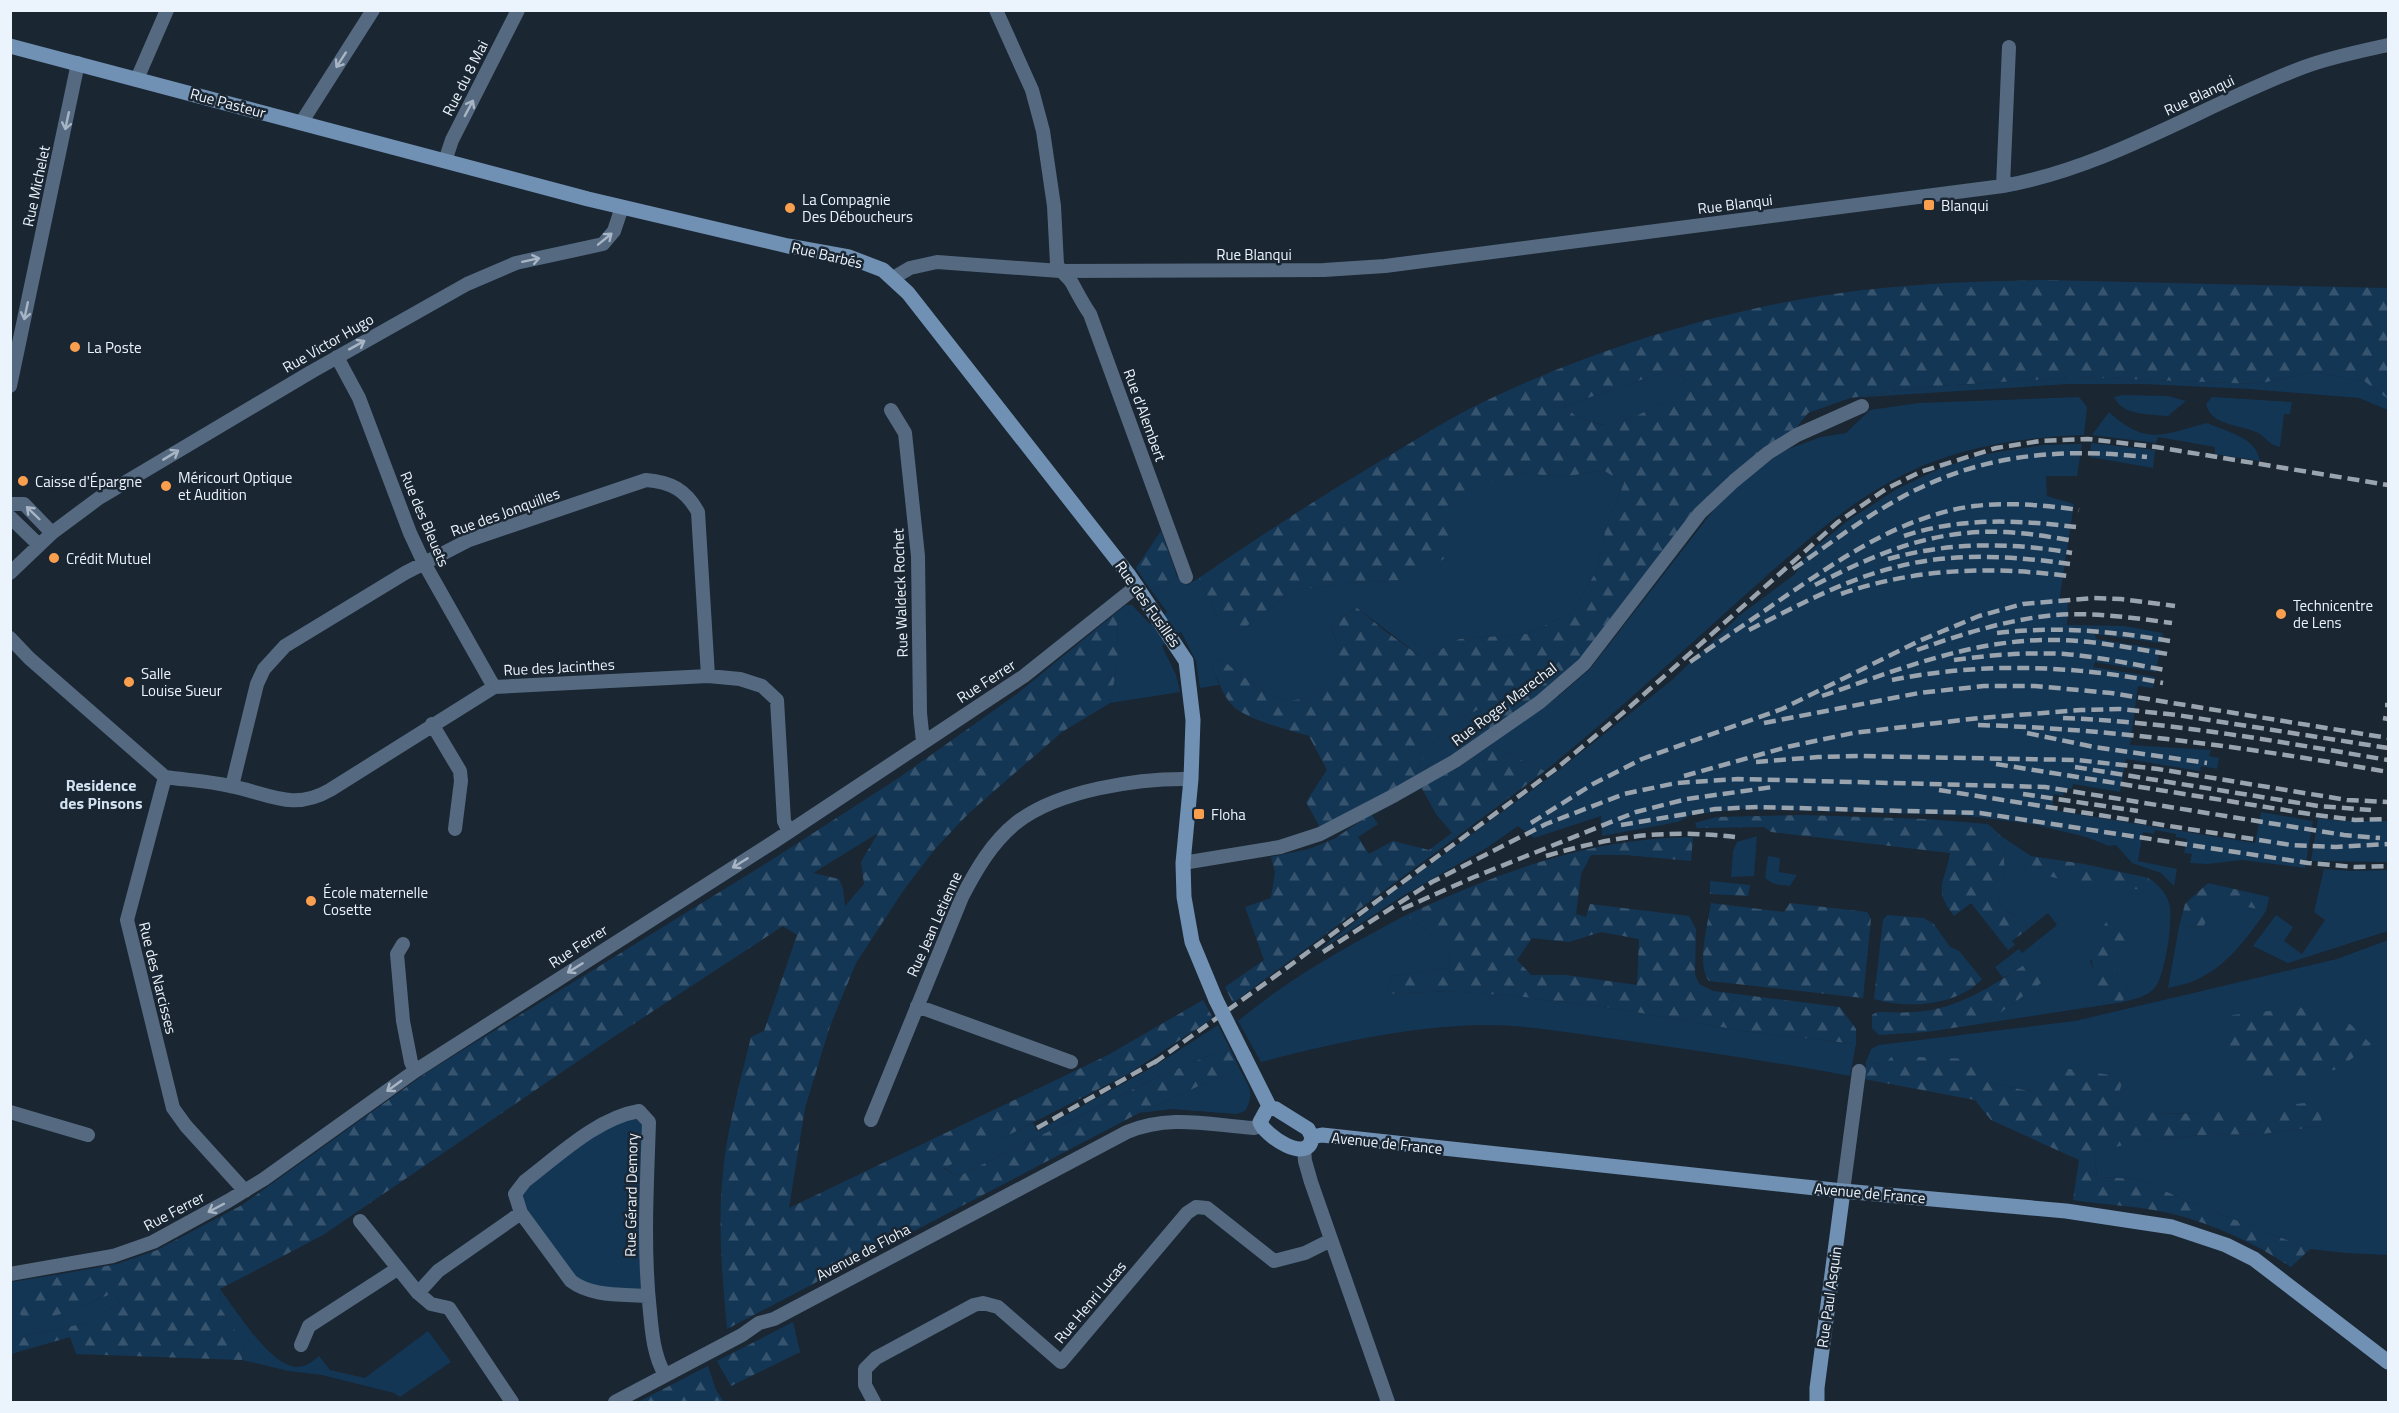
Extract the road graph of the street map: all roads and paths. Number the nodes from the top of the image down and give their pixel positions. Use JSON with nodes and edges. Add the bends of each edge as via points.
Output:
{"nodes":[{"id":1,"x":167,"y":10,"type":"edge"},
{"id":2,"x":373,"y":10,"type":"edge"},
{"id":3,"x":518,"y":10,"type":"edge"},
{"id":4,"x":996,"y":10,"type":"edge"},
{"id":5,"x":2388,"y":45,"type":"edge"},
{"id":6,"x":10,"y":46,"type":"edge"},
{"id":7,"x":2009,"y":47,"type":"dead end"},
{"id":8,"x":78,"y":63,"type":"junction"},
{"id":9,"x":137,"y":79,"type":"junction"},
{"id":10,"x":301,"y":123,"type":"junction"},
{"id":11,"x":445,"y":161,"type":"junction"},
{"id":12,"x":2003,"y":186,"type":"junction"},
{"id":13,"x":622,"y":207,"type":"junction"},
{"id":14,"x":1060,"y":272,"type":"junction"},
{"id":15,"x":893,"y":278,"type":"junction"},
{"id":16,"x":337,"y":357,"type":"junction"},
{"id":17,"x":10,"y":386,"type":"edge"},
{"id":18,"x":1862,"y":406,"type":"dead end"},
{"id":19,"x":891,"y":411,"type":"dead end"},
{"id":20,"x":10,"y":504,"type":"edge"},
{"id":21,"x":10,"y":517,"type":"edge"},
{"id":22,"x":52,"y":532,"type":"junction"},
{"id":23,"x":39,"y":546,"type":"junction"},
{"id":24,"x":424,"y":563,"type":"junction"},
{"id":25,"x":10,"y":573,"type":"edge"},
{"id":26,"x":1186,"y":577,"type":"dead end"},
{"id":27,"x":1137,"y":586,"type":"junction"},
{"id":28,"x":10,"y":638,"type":"edge"},
{"id":29,"x":708,"y":676,"type":"junction"},
{"id":30,"x":494,"y":687,"type":"junction"},
{"id":31,"x":432,"y":724,"type":"junction"},
{"id":32,"x":923,"y":742,"type":"junction"},
{"id":33,"x":165,"y":777,"type":"junction"},
{"id":34,"x":1191,"y":778,"type":"junction"},
{"id":35,"x":232,"y":786,"type":"junction"},
{"id":36,"x":455,"y":829,"type":"dead end"},
{"id":37,"x":789,"y":832,"type":"junction"},
{"id":38,"x":1183,"y":863,"type":"junction"},
{"id":39,"x":403,"y":944,"type":"dead end"},
{"id":40,"x":917,"y":1006,"type":"junction"},
{"id":41,"x":1071,"y":1062,"type":"dead end"},
{"id":42,"x":415,"y":1071,"type":"junction"},
{"id":43,"x":1859,"y":1071,"type":"dead end"},
{"id":44,"x":1270,"y":1108,"type":"junction"},
{"id":45,"x":10,"y":1112,"type":"edge"},
{"id":46,"x":871,"y":1120,"type":"dead end"},
{"id":47,"x":1262,"y":1126,"type":"junction"},
{"id":48,"x":88,"y":1135,"type":"dead end"},
{"id":49,"x":1308,"y":1143,"type":"junction"},
{"id":50,"x":245,"y":1191,"type":"junction"},
{"id":51,"x":1843,"y":1191,"type":"junction"},
{"id":52,"x":521,"y":1213,"type":"junction"},
{"id":53,"x":360,"y":1221,"type":"dead end"},
{"id":54,"x":1331,"y":1240,"type":"junction"},
{"id":55,"x":397,"y":1269,"type":"junction"},
{"id":56,"x":10,"y":1274,"type":"edge"},
{"id":57,"x":418,"y":1293,"type":"junction"},
{"id":58,"x":648,"y":1296,"type":"junction"},
{"id":59,"x":301,"y":1345,"type":"dead end"},
{"id":60,"x":2388,"y":1362,"type":"edge"},
{"id":61,"x":665,"y":1375,"type":"junction"},
{"id":62,"x":512,"y":1402,"type":"edge"},
{"id":63,"x":615,"y":1402,"type":"edge"},
{"id":64,"x":874,"y":1402,"type":"edge"},
{"id":65,"x":1388,"y":1402,"type":"edge"},
{"id":66,"x":1817,"y":1402,"type":"edge"}],
"edges":[{"from":1,"to":9,"type":"street"},
{"from":2,"to":10,"type":"street","one_way":true},
{"from":11,"to":3,"type":"street","name":"Rue du 8 Mai","one_way":true},
{"from":4,"to":14,"type":"street","via":[[1032,90],[1043,131]]},
{"from":5,"to":12,"type":"street","name":"Rue Blanqui","via":[[2306,66],[2075,167]]},
{"from":6,"to":8,"type":"street","name":"Rue Pasteur"},
{"from":7,"to":12,"type":"street"},
{"from":8,"to":9,"type":"street","name":"Rue Pasteur"},
{"from":8,"to":17,"type":"street","name":"Rue Michelet","one_way":true},
{"from":9,"to":10,"type":"street","name":"Rue Pasteur"},
{"from":10,"to":11,"type":"street","name":"Rue Pasteur"},
{"from":11,"to":13,"type":"street","name":"Rue Pasteur"},
{"from":12,"to":14,"type":"street","name":"Rue Blanqui","via":[[1385,266]]},
{"from":13,"to":15,"type":"street","name":"Rue Barbés","via":[[849,257]]},
{"from":16,"to":13,"type":"street","name":"Rue Victor Hugo","one_way":true,"via":[[491,272],[603,244],[614,231]]},
{"from":14,"to":15,"type":"street","via":[[937,262],[910,268]]},
{"from":14,"to":26,"type":"street","name":"Rue d'Alembert","via":[[1071,281],[1090,314]]},
{"from":15,"to":27,"type":"street","name":"Rue des Fusillés"},
{"from":22,"to":16,"type":"street","name":"Rue Victor Hugo","one_way":true,"via":[[99,498]]},
{"from":16,"to":24,"type":"street","name":"Rue des Bleuets","via":[[359,398]]},
{"from":18,"to":38,"type":"street","name":"Rue Roger Marechal","via":[[1797,435],[1734,481],[1700,513],[1584,664],[1540,702],[1455,761],[1320,834],[1280,846]]},
{"from":19,"to":32,"type":"street","name":"Rue Waldeck Rochet","via":[[905,433],[918,556]]},
{"from":22,"to":20,"type":"street","one_way":true,"via":[[24,504]]},
{"from":21,"to":23,"type":"street"},
{"from":22,"to":23,"type":"street","name":"Rue Victor Hugo"},
{"from":23,"to":25,"type":"street","name":"Rue Victor Hugo"},
{"from":24,"to":29,"type":"street","name":"Rue des Jonquilles","via":[[469,540],[523,521],[646,480],[665,482],[679,488],[698,512]]},
{"from":24,"to":30,"type":"street","name":"Rue des Bleuets"},
{"from":24,"to":35,"type":"street","name":"Rue des Jonquilles","via":[[285,646],[264,669]]},
{"from":27,"to":32,"type":"street","name":"Rue Ferrer","via":[[1024,676]]},
{"from":27,"to":34,"type":"street","name":"Rue des Fusillés","via":[[1186,661],[1193,720]]},
{"from":28,"to":33,"type":"street"},
{"from":29,"to":30,"type":"street","name":"Rue des Jacinthes"},
{"from":29,"to":37,"type":"street","name":"Rue des Jacinthes","via":[[762,686],[777,700],[784,821]]},
{"from":30,"to":31,"type":"street","name":"Rue des Jacinthes"},
{"from":31,"to":35,"type":"street","name":"Rue des Jacinthes","via":[[310,799],[288,801]]},
{"from":31,"to":36,"type":"street","via":[[460,771]]},
{"from":32,"to":37,"type":"street","name":"Rue Ferrer"},
{"from":33,"to":35,"type":"street","name":"Rue des Jacinthes"},
{"from":33,"to":50,"type":"street","name":"Rue des Narcisses","via":[[127,920],[173,1108]]},
{"from":34,"to":38,"type":"street","name":"Rue des Fusillés"},
{"from":34,"to":40,"type":"street","name":"Rue Jean Letienne","via":[[1092,790],[1060,799],[1016,823],[977,867]]},
{"from":37,"to":42,"type":"street","name":"Rue Ferrer","one_way":true},
{"from":38,"to":44,"type":"street","name":"Rue des Fusillés","bridge":true,"via":[[1188,924],[1200,964]]},
{"from":39,"to":42,"type":"street","via":[[397,954],[403,1021]]},
{"from":40,"to":41,"type":"street"},
{"from":40,"to":46,"type":"street","name":"Rue Jean Letienne"},
{"from":42,"to":50,"type":"street","name":"Rue Ferrer","one_way":true},
{"from":43,"to":51,"type":"street"},
{"from":44,"to":47,"type":"street","via":[[1262,1116]]},
{"from":44,"to":49,"type":"street","via":[[1308,1129]]},
{"from":45,"to":48,"type":"street"},
{"from":47,"to":49,"type":"street","via":[[1294,1149]]},
{"from":47,"to":61,"type":"street","name":"Avenue de Floha","via":[[1168,1121],[1127,1132]]},
{"from":49,"to":51,"type":"street","name":"Avenue de France","via":[[1322,1135]]},
{"from":49,"to":54,"type":"street","via":[[1305,1161]]},
{"from":50,"to":56,"type":"street","name":"Rue Ferrer","one_way":true,"via":[[153,1242],[113,1256]]},
{"from":51,"to":60,"type":"street","name":"Avenue de France","via":[[2066,1211],[2172,1227],[2202,1236],[2254,1259]]},
{"from":51,"to":66,"type":"street","name":"Rue Paul Asquin"},
{"from":52,"to":57,"type":"street","via":[[438,1271]]},
{"from":52,"to":58,"type":"street","via":[[570,1281],[580,1288]]},
{"from":52,"to":58,"type":"street","name":"Rue Gérard Demory","via":[[515,1194],[525,1181],[604,1122],[639,1111],[649,1122],[645,1248]]},
{"from":53,"to":55,"type":"street"},
{"from":54,"to":64,"type":"street","name":"Rue Henri Lucas","via":[[1274,1262],[1207,1208],[1196,1207],[1061,1362],[998,1307],[983,1303],[876,1358],[865,1369],[866,1385]]},
{"from":54,"to":65,"type":"street"},
{"from":55,"to":57,"type":"street"},
{"from":55,"to":59,"type":"street","via":[[309,1326]]},
{"from":57,"to":62,"type":"street","via":[[431,1304],[449,1308]]},
{"from":58,"to":61,"type":"street","name":"Rue Gérard Demory","via":[[653,1340]]},
{"from":61,"to":63,"type":"street","name":"Avenue de Floha"}]}
